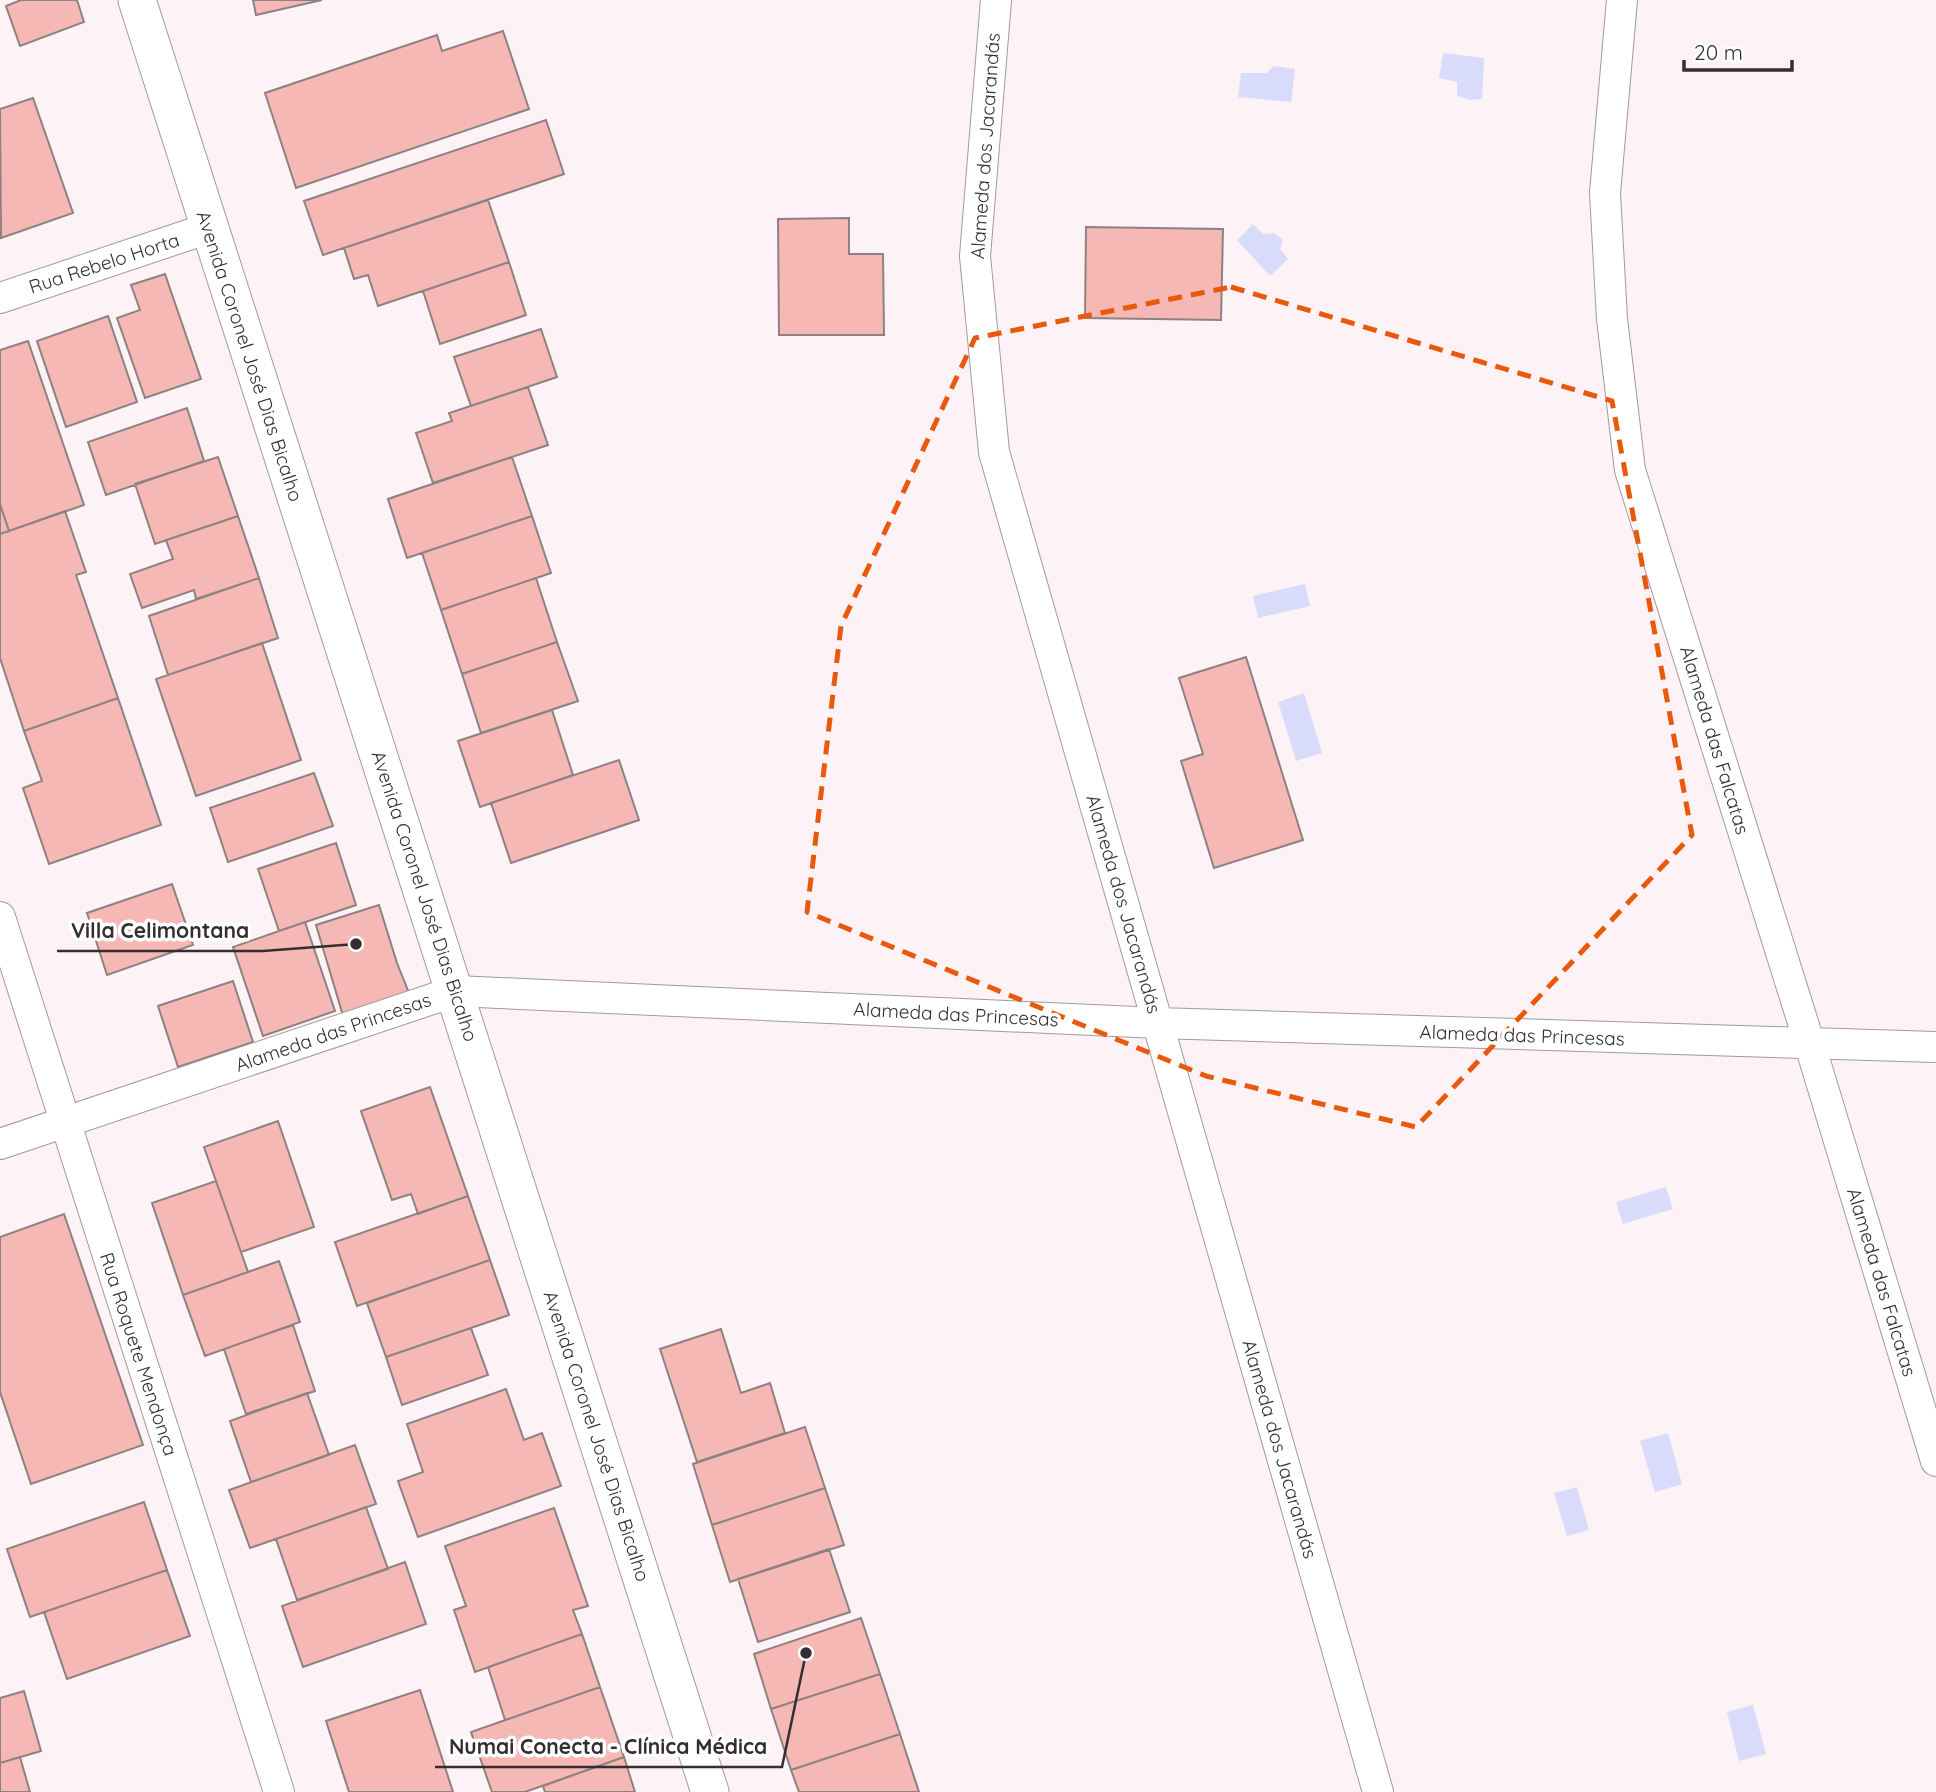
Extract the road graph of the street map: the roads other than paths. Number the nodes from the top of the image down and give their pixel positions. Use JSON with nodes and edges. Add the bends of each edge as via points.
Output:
{"nodes":[{"id":1,"x":138,"y":0,"type":"edge"},
{"id":2,"x":996,"y":0,"type":"edge"},
{"id":3,"x":1622,"y":0,"type":"edge"},
{"id":4,"x":209,"y":228,"type":"junction"},
{"id":5,"x":0,"y":298,"type":"edge"},
{"id":6,"x":0,"y":916,"type":"edge"},
{"id":7,"x":456,"y":991,"type":"junction"},
{"id":8,"x":1158,"y":1023,"type":"junction"},
{"id":9,"x":1811,"y":1045,"type":"junction"},
{"id":10,"x":1936,"y":1047,"type":"edge"},
{"id":11,"x":65,"y":1122,"type":"junction"},
{"id":12,"x":0,"y":1144,"type":"edge"},
{"id":13,"x":1936,"y":1461,"type":"edge"},
{"id":14,"x":279,"y":1792,"type":"edge"},
{"id":15,"x":710,"y":1792,"type":"edge"},
{"id":16,"x":1378,"y":1792,"type":"edge"}],
"edges":[{"from":1,"to":4,"type":"street","name":"Avenida Coronel José Dias Bicalho"},
{"from":2,"to":8,"type":"street","name":"Alameda dos Jacarandás","via":[[975,256],[994,452]]},
{"from":3,"to":9,"type":"street","name":"Alameda das Falcatas","via":[[1605,193],[1612,319],[1630,470]]},
{"from":4,"to":5,"type":"street","name":"Rua Rebelo Horta"},
{"from":4,"to":7,"type":"street","name":"Avenida Coronel José Dias Bicalho"},
{"from":6,"to":11,"type":"street","name":"Rua Roquete Mendonça"},
{"from":7,"to":8,"type":"street","name":"Alameda das Princesas"},
{"from":7,"to":11,"type":"street","name":"Alameda das Princesas"},
{"from":7,"to":15,"type":"street","name":"Avenida Coronel José Dias Bicalho"},
{"from":8,"to":9,"type":"street","name":"Alameda das Princesas"},
{"from":8,"to":16,"type":"street","name":"Alameda dos Jacarandás"},
{"from":9,"to":10,"type":"street","name":"Alameda das Princesas"},
{"from":9,"to":13,"type":"street","name":"Alameda das Falcatas"},
{"from":11,"to":12,"type":"street","name":"Alameda das Princesas"},
{"from":11,"to":14,"type":"street","name":"Rua Roquete Mendonça"}]}
